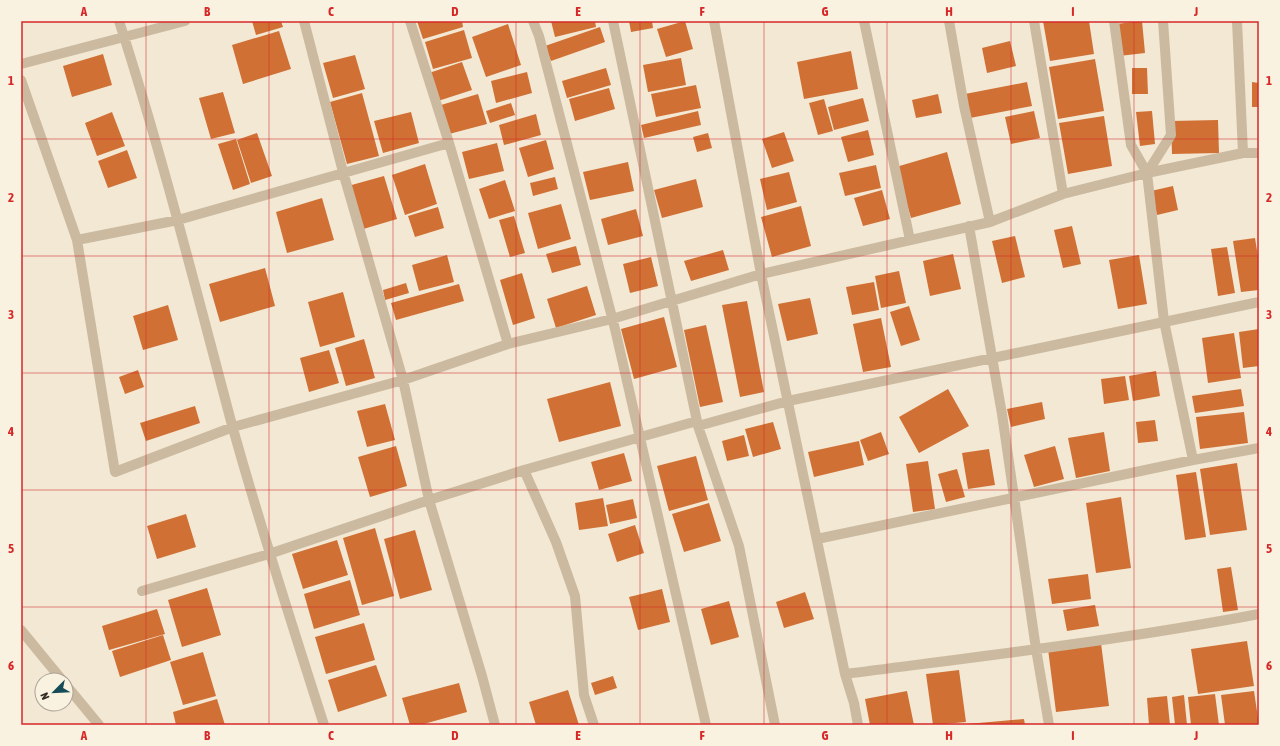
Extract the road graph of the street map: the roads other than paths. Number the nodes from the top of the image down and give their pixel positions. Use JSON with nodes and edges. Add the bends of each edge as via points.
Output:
{"nodes":[{"id":1,"x":119,"y":21,"type":"edge"},
{"id":2,"x":185,"y":21,"type":"edge"},
{"id":3,"x":304,"y":21,"type":"edge"},
{"id":4,"x":410,"y":21,"type":"edge"},
{"id":5,"x":533,"y":21,"type":"edge"},
{"id":6,"x":613,"y":21,"type":"edge"},
{"id":7,"x":714,"y":21,"type":"edge"},
{"id":8,"x":864,"y":21,"type":"edge"},
{"id":9,"x":949,"y":21,"type":"edge"},
{"id":10,"x":1034,"y":21,"type":"edge"},
{"id":11,"x":1114,"y":21,"type":"edge"},
{"id":12,"x":1163,"y":21,"type":"edge"},
{"id":13,"x":1237,"y":21,"type":"edge"},
{"id":14,"x":124,"y":36,"type":"junction"},
{"id":15,"x":21,"y":64,"type":"edge"},
{"id":16,"x":21,"y":80,"type":"edge"},
{"id":17,"x":449,"y":143,"type":"junction"},
{"id":18,"x":1243,"y":153,"type":"junction"},
{"id":19,"x":1259,"y":153,"type":"edge"},
{"id":20,"x":343,"y":172,"type":"junction"},
{"id":21,"x":1147,"y":173,"type":"junction"},
{"id":22,"x":1063,"y":194,"type":"junction"},
{"id":23,"x":178,"y":220,"type":"junction"},
{"id":24,"x":990,"y":222,"type":"junction"},
{"id":25,"x":969,"y":226,"type":"junction"},
{"id":26,"x":78,"y":240,"type":"junction"},
{"id":27,"x":910,"y":240,"type":"junction"},
{"id":28,"x":761,"y":274,"type":"junction"},
{"id":29,"x":672,"y":301,"type":"junction"},
{"id":30,"x":1259,"y":302,"type":"edge"},
{"id":31,"x":612,"y":320,"type":"junction"},
{"id":32,"x":1164,"y":321,"type":"junction"},
{"id":33,"x":508,"y":344,"type":"junction"},
{"id":34,"x":992,"y":357,"type":"junction"},
{"id":35,"x":403,"y":380,"type":"junction"},
{"id":36,"x":788,"y":401,"type":"junction"},
{"id":37,"x":697,"y":424,"type":"junction"},
{"id":38,"x":233,"y":427,"type":"junction"},
{"id":39,"x":640,"y":438,"type":"junction"},
{"id":40,"x":1259,"y":448,"type":"edge"},
{"id":41,"x":1193,"y":460,"type":"junction"},
{"id":42,"x":524,"y":470,"type":"junction"},
{"id":43,"x":1014,"y":498,"type":"junction"},
{"id":44,"x":429,"y":500,"type":"junction"},
{"id":45,"x":817,"y":539,"type":"junction"},
{"id":46,"x":269,"y":554,"type":"junction"},
{"id":47,"x":142,"y":591,"type":"dead end"},
{"id":48,"x":1259,"y":614,"type":"edge"},
{"id":49,"x":21,"y":630,"type":"edge"},
{"id":50,"x":1036,"y":649,"type":"junction"},
{"id":51,"x":55,"y":672,"type":"edge"},
{"id":52,"x":845,"y":674,"type":"junction"},
{"id":53,"x":74,"y":695,"type":"edge"},
{"id":54,"x":99,"y":725,"type":"edge"},
{"id":55,"x":324,"y":725,"type":"edge"},
{"id":56,"x":495,"y":725,"type":"edge"},
{"id":57,"x":594,"y":725,"type":"edge"},
{"id":58,"x":706,"y":725,"type":"edge"},
{"id":59,"x":775,"y":725,"type":"edge"},
{"id":60,"x":858,"y":725,"type":"edge"},
{"id":61,"x":1049,"y":725,"type":"edge"}],
"edges":[{"from":1,"to":14,"type":"street"},
{"from":2,"to":14,"type":"street"},
{"from":3,"to":20,"type":"street"},
{"from":4,"to":17,"type":"street"},
{"from":5,"to":31,"type":"street"},
{"from":6,"to":29,"type":"street"},
{"from":7,"to":28,"type":"street"},
{"from":8,"to":27,"type":"street"},
{"from":9,"to":24,"type":"street","via":[[964,106]]},
{"from":10,"to":22,"type":"street"},
{"from":11,"to":21,"type":"street","via":[[1130,145]]},
{"from":12,"to":21,"type":"street","via":[[1171,135]]},
{"from":13,"to":18,"type":"street"},
{"from":14,"to":15,"type":"street"},
{"from":14,"to":23,"type":"street"},
{"from":16,"to":26,"type":"street"},
{"from":17,"to":20,"type":"street"},
{"from":17,"to":33,"type":"street"},
{"from":18,"to":19,"type":"street"},
{"from":18,"to":21,"type":"street"},
{"from":20,"to":23,"type":"street"},
{"from":20,"to":35,"type":"street"},
{"from":21,"to":22,"type":"street"},
{"from":21,"to":32,"type":"street"},
{"from":22,"to":24,"type":"street"},
{"from":23,"to":26,"type":"street"},
{"from":23,"to":38,"type":"street"},
{"from":24,"to":25,"type":"street"},
{"from":25,"to":27,"type":"street"},
{"from":25,"to":34,"type":"street"},
{"from":26,"to":38,"type":"street","via":[[114,472]]},
{"from":27,"to":28,"type":"street"},
{"from":28,"to":29,"type":"street"},
{"from":28,"to":36,"type":"street"},
{"from":29,"to":31,"type":"street"},
{"from":29,"to":37,"type":"street"},
{"from":30,"to":32,"type":"street"},
{"from":31,"to":33,"type":"street"},
{"from":31,"to":39,"type":"street"},
{"from":32,"to":34,"type":"street"},
{"from":32,"to":41,"type":"street"},
{"from":33,"to":35,"type":"street"},
{"from":34,"to":36,"type":"street"},
{"from":34,"to":43,"type":"street"},
{"from":35,"to":38,"type":"street"},
{"from":35,"to":44,"type":"street"},
{"from":36,"to":37,"type":"street"},
{"from":36,"to":45,"type":"street"},
{"from":37,"to":39,"type":"street"},
{"from":37,"to":59,"type":"street","via":[[739,546]]},
{"from":38,"to":46,"type":"street"},
{"from":39,"to":42,"type":"street"},
{"from":39,"to":58,"type":"street"},
{"from":40,"to":41,"type":"street"},
{"from":41,"to":43,"type":"street"},
{"from":42,"to":44,"type":"street"},
{"from":42,"to":57,"type":"street","via":[[556,542],[575,596],[584,695]]},
{"from":43,"to":45,"type":"street"},
{"from":43,"to":50,"type":"street"},
{"from":44,"to":46,"type":"street"},
{"from":44,"to":56,"type":"street"},
{"from":45,"to":52,"type":"street"},
{"from":46,"to":47,"type":"street"},
{"from":46,"to":55,"type":"street"},
{"from":48,"to":50,"type":"street"},
{"from":49,"to":51,"type":"street"},
{"from":50,"to":52,"type":"street"},
{"from":50,"to":61,"type":"street"},
{"from":52,"to":60,"type":"street"},
{"from":53,"to":54,"type":"street"}]}
